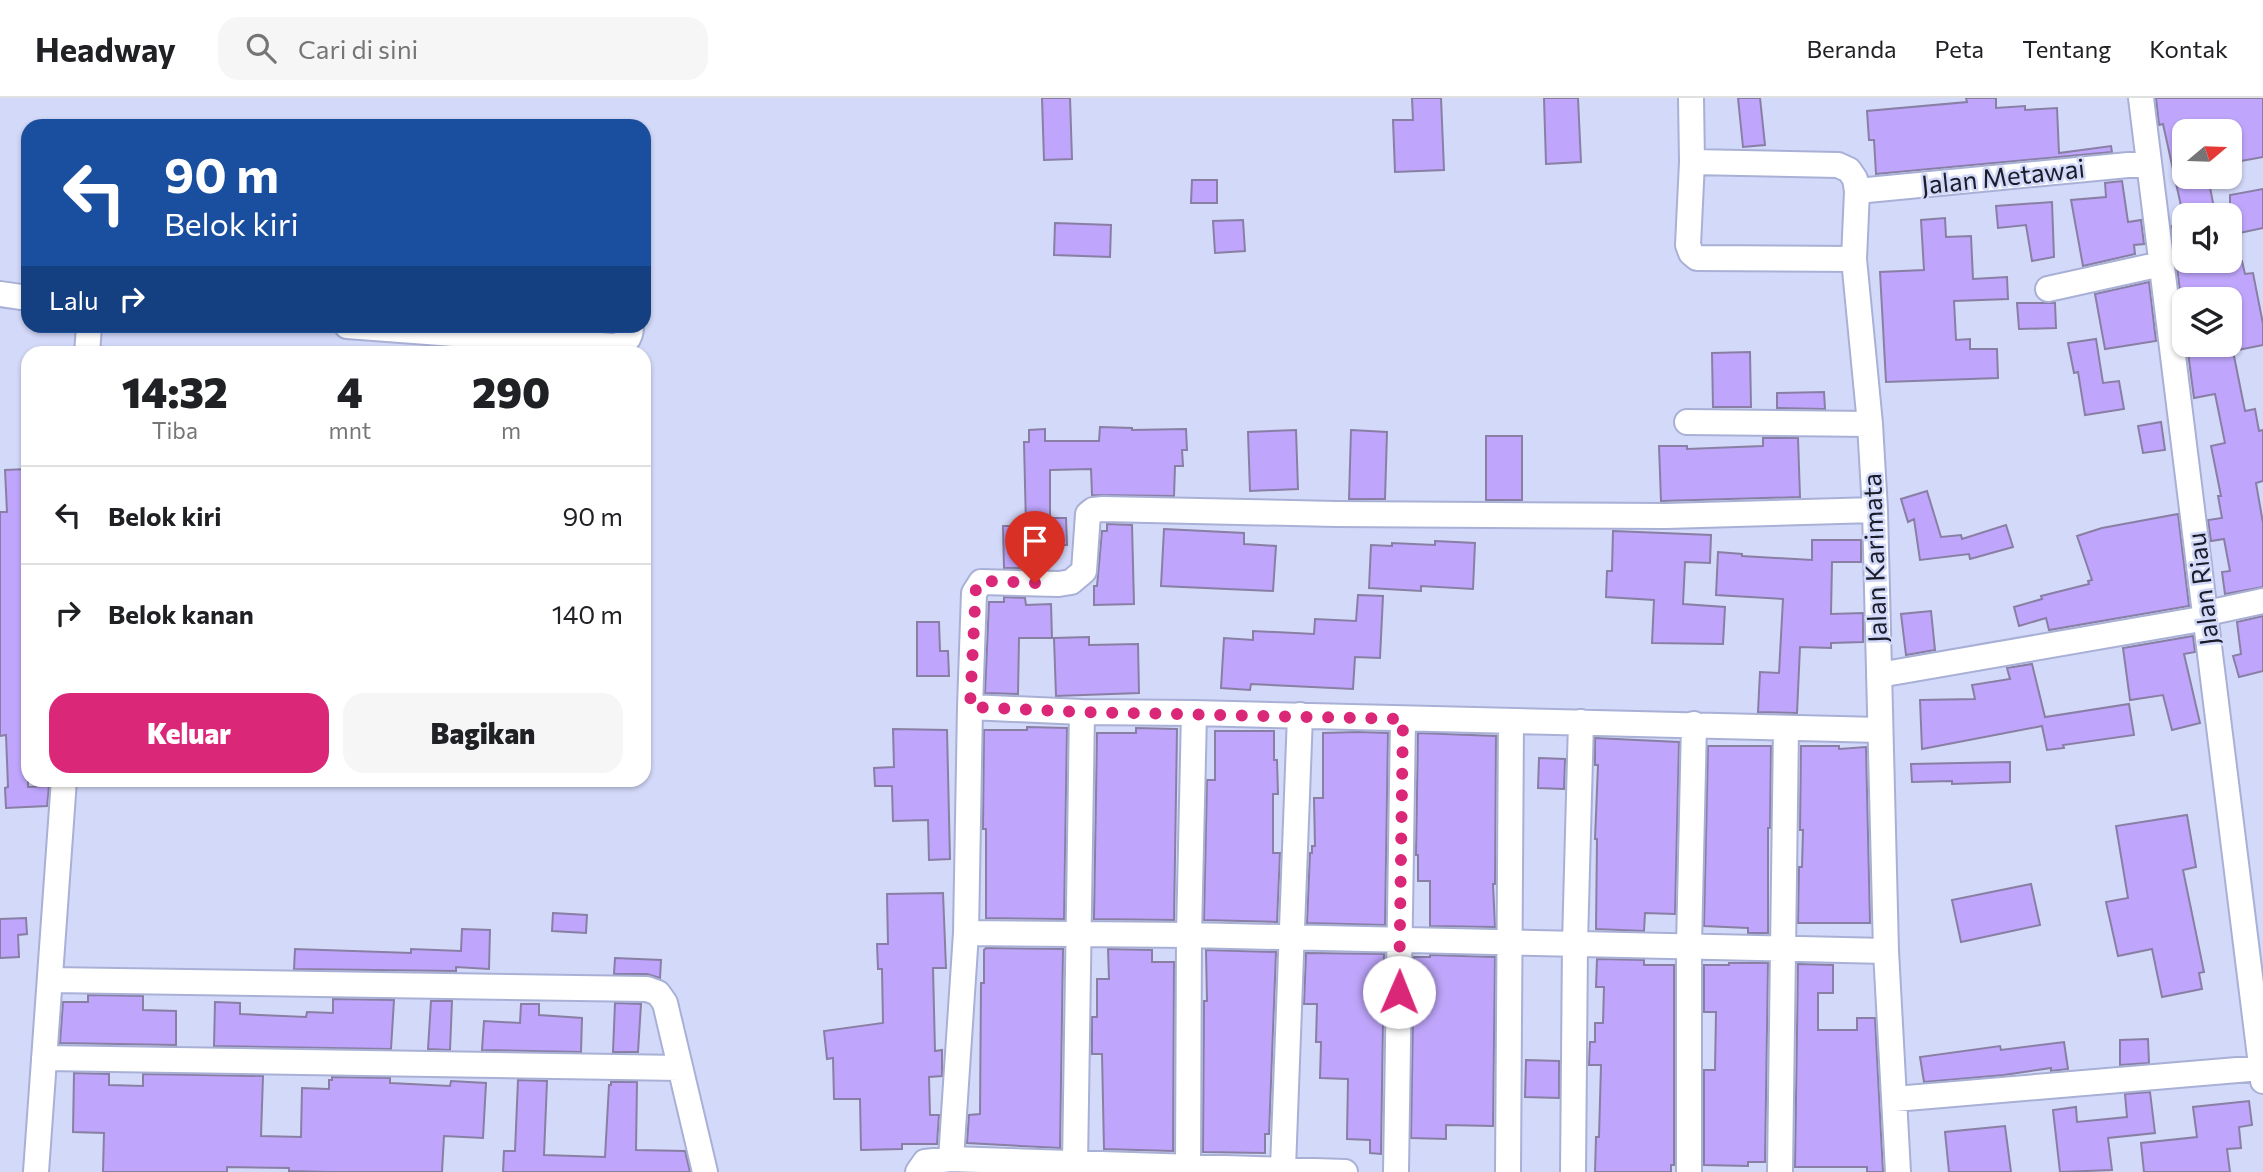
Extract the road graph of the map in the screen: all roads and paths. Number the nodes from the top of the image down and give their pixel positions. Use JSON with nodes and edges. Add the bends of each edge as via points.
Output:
{"nodes":[{"id":1,"x":1691,"y":98,"type":"edge"},
{"id":2,"x":2141,"y":98,"type":"edge"},
{"id":3,"x":1692,"y":162,"type":"junction"},
{"id":4,"x":2149,"y":163,"type":"junction"},
{"id":5,"x":1857,"y":191,"type":"junction"},
{"id":6,"x":1854,"y":259,"type":"junction"},
{"id":7,"x":2161,"y":264,"type":"junction"},
{"id":8,"x":2048,"y":289,"type":"dead end"},
{"id":9,"x":0,"y":294,"type":"edge"},
{"id":10,"x":21,"y":297,"type":"edge"},
{"id":11,"x":440,"y":333,"type":"edge"},
{"id":12,"x":630,"y":333,"type":"edge"},
{"id":13,"x":614,"y":346,"type":"edge"},
{"id":14,"x":614,"y":346,"type":"edge"},
{"id":15,"x":1687,"y":422,"type":"dead end"},
{"id":16,"x":1870,"y":424,"type":"junction"},
{"id":17,"x":1875,"y":510,"type":"junction"},
{"id":18,"x":2263,"y":601,"type":"edge"},
{"id":19,"x":2207,"y":616,"type":"junction"},
{"id":20,"x":1879,"y":675,"type":"junction"},
{"id":21,"x":970,"y":707,"type":"junction"},
{"id":22,"x":1082,"y":712,"type":"junction"},
{"id":23,"x":1194,"y":713,"type":"junction"},
{"id":24,"x":1300,"y":715,"type":"junction"},
{"id":25,"x":1403,"y":719,"type":"junction"},
{"id":26,"x":1511,"y":721,"type":"junction"},
{"id":27,"x":1581,"y":722,"type":"junction"},
{"id":28,"x":1694,"y":724,"type":"junction"},
{"id":29,"x":1786,"y":729,"type":"junction"},
{"id":30,"x":1880,"y":730,"type":"junction"},
{"id":31,"x":64,"y":787,"type":"edge"},
{"id":32,"x":966,"y":933,"type":"junction"},
{"id":33,"x":1077,"y":934,"type":"junction"},
{"id":34,"x":1189,"y":935,"type":"junction"},
{"id":35,"x":1292,"y":938,"type":"junction"},
{"id":36,"x":1400,"y":940,"type":"junction"},
{"id":37,"x":1509,"y":942,"type":"junction"},
{"id":38,"x":1575,"y":943,"type":"junction"},
{"id":39,"x":1689,"y":946,"type":"junction"},
{"id":40,"x":1782,"y":948,"type":"junction"},
{"id":41,"x":1886,"y":951,"type":"junction"},
{"id":42,"x":50,"y":980,"type":"junction"},
{"id":43,"x":44,"y":1058,"type":"junction"},
{"id":44,"x":680,"y":1068,"type":"junction"},
{"id":45,"x":2262,"y":1074,"type":"edge"},
{"id":46,"x":1895,"y":1099,"type":"junction"},
{"id":47,"x":951,"y":1159,"type":"junction"},
{"id":48,"x":1075,"y":1165,"type":"junction"},
{"id":49,"x":1188,"y":1167,"type":"junction"},
{"id":50,"x":1283,"y":1168,"type":"junction"},
{"id":51,"x":36,"y":1172,"type":"edge"},
{"id":52,"x":705,"y":1172,"type":"edge"},
{"id":53,"x":918,"y":1172,"type":"edge"},
{"id":54,"x":1345,"y":1172,"type":"edge"},
{"id":55,"x":1396,"y":1172,"type":"edge"},
{"id":56,"x":1508,"y":1172,"type":"edge"},
{"id":57,"x":1573,"y":1172,"type":"edge"},
{"id":58,"x":1689,"y":1172,"type":"edge"},
{"id":59,"x":1780,"y":1172,"type":"edge"},
{"id":60,"x":1898,"y":1172,"type":"edge"}],
"edges":[{"from":1,"to":3,"type":"street"},
{"from":2,"to":4,"type":"street","name":"Jalan Riau"},
{"from":3,"to":5,"type":"street","via":[[1838,165],[1849,170]]},
{"from":3,"to":6,"type":"street","via":[[1688,245],[1697,258]]},
{"from":4,"to":5,"type":"street","name":"Jalan Metawai"},
{"from":4,"to":7,"type":"street","name":"Jalan Riau"},
{"from":5,"to":6,"type":"street","name":"Jalan Karimata"},
{"from":6,"to":16,"type":"street","name":"Jalan Karimata"},
{"from":7,"to":8,"type":"street"},
{"from":7,"to":19,"type":"street","name":"Jalan Riau"},
{"from":9,"to":10,"type":"street"},
{"from":11,"to":13,"type":"street"},
{"from":12,"to":14,"type":"street","via":[[625,343]]},
{"from":15,"to":16,"type":"street"},
{"from":16,"to":17,"type":"street","name":"Jalan Karimata"},
{"from":17,"to":20,"type":"street","name":"Jalan Karimata"},
{"from":17,"to":21,"type":"street","via":[[1652,516],[1093,510],[1088,514],[1084,571],[1071,582],[987,581],[976,586]]},
{"from":18,"to":19,"type":"street"},
{"from":19,"to":20,"type":"street"},
{"from":19,"to":45,"type":"street","name":"Jalan Riau"},
{"from":20,"to":30,"type":"street","name":"Jalan Karimata"},
{"from":21,"to":22,"type":"street"},
{"from":21,"to":32,"type":"street"},
{"from":22,"to":23,"type":"street"},
{"from":22,"to":33,"type":"street"},
{"from":23,"to":24,"type":"street"},
{"from":23,"to":34,"type":"street"},
{"from":24,"to":25,"type":"street"},
{"from":24,"to":35,"type":"street"},
{"from":25,"to":26,"type":"street"},
{"from":25,"to":36,"type":"street"},
{"from":26,"to":27,"type":"street"},
{"from":26,"to":37,"type":"street"},
{"from":27,"to":28,"type":"street"},
{"from":27,"to":38,"type":"street"},
{"from":28,"to":29,"type":"street"},
{"from":28,"to":39,"type":"street"},
{"from":29,"to":30,"type":"street"},
{"from":29,"to":40,"type":"street"},
{"from":30,"to":41,"type":"street","name":"Jalan Karimata"},
{"from":31,"to":42,"type":"street"},
{"from":32,"to":33,"type":"street"},
{"from":32,"to":47,"type":"street"},
{"from":33,"to":34,"type":"street"},
{"from":33,"to":48,"type":"street"},
{"from":34,"to":35,"type":"street"},
{"from":34,"to":49,"type":"street"},
{"from":35,"to":36,"type":"street"},
{"from":35,"to":50,"type":"street"},
{"from":36,"to":37,"type":"street"},
{"from":36,"to":55,"type":"street"},
{"from":37,"to":38,"type":"street"},
{"from":37,"to":56,"type":"street"},
{"from":38,"to":39,"type":"street"},
{"from":38,"to":57,"type":"street"},
{"from":39,"to":40,"type":"street"},
{"from":39,"to":58,"type":"street"},
{"from":40,"to":41,"type":"street"},
{"from":40,"to":59,"type":"street"},
{"from":41,"to":46,"type":"street","name":"Jalan Karimata"},
{"from":42,"to":43,"type":"street"},
{"from":42,"to":44,"type":"street","via":[[638,988],[658,993],[665,1003]]},
{"from":43,"to":44,"type":"street"},
{"from":43,"to":51,"type":"street"},
{"from":44,"to":52,"type":"street"},
{"from":45,"to":46,"type":"street"},
{"from":46,"to":60,"type":"street","name":"Jalan Karimata"},
{"from":47,"to":48,"type":"street"},
{"from":47,"to":53,"type":"street","via":[[925,1162]]},
{"from":48,"to":49,"type":"street"},
{"from":49,"to":50,"type":"street"},
{"from":50,"to":54,"type":"street"}]}
